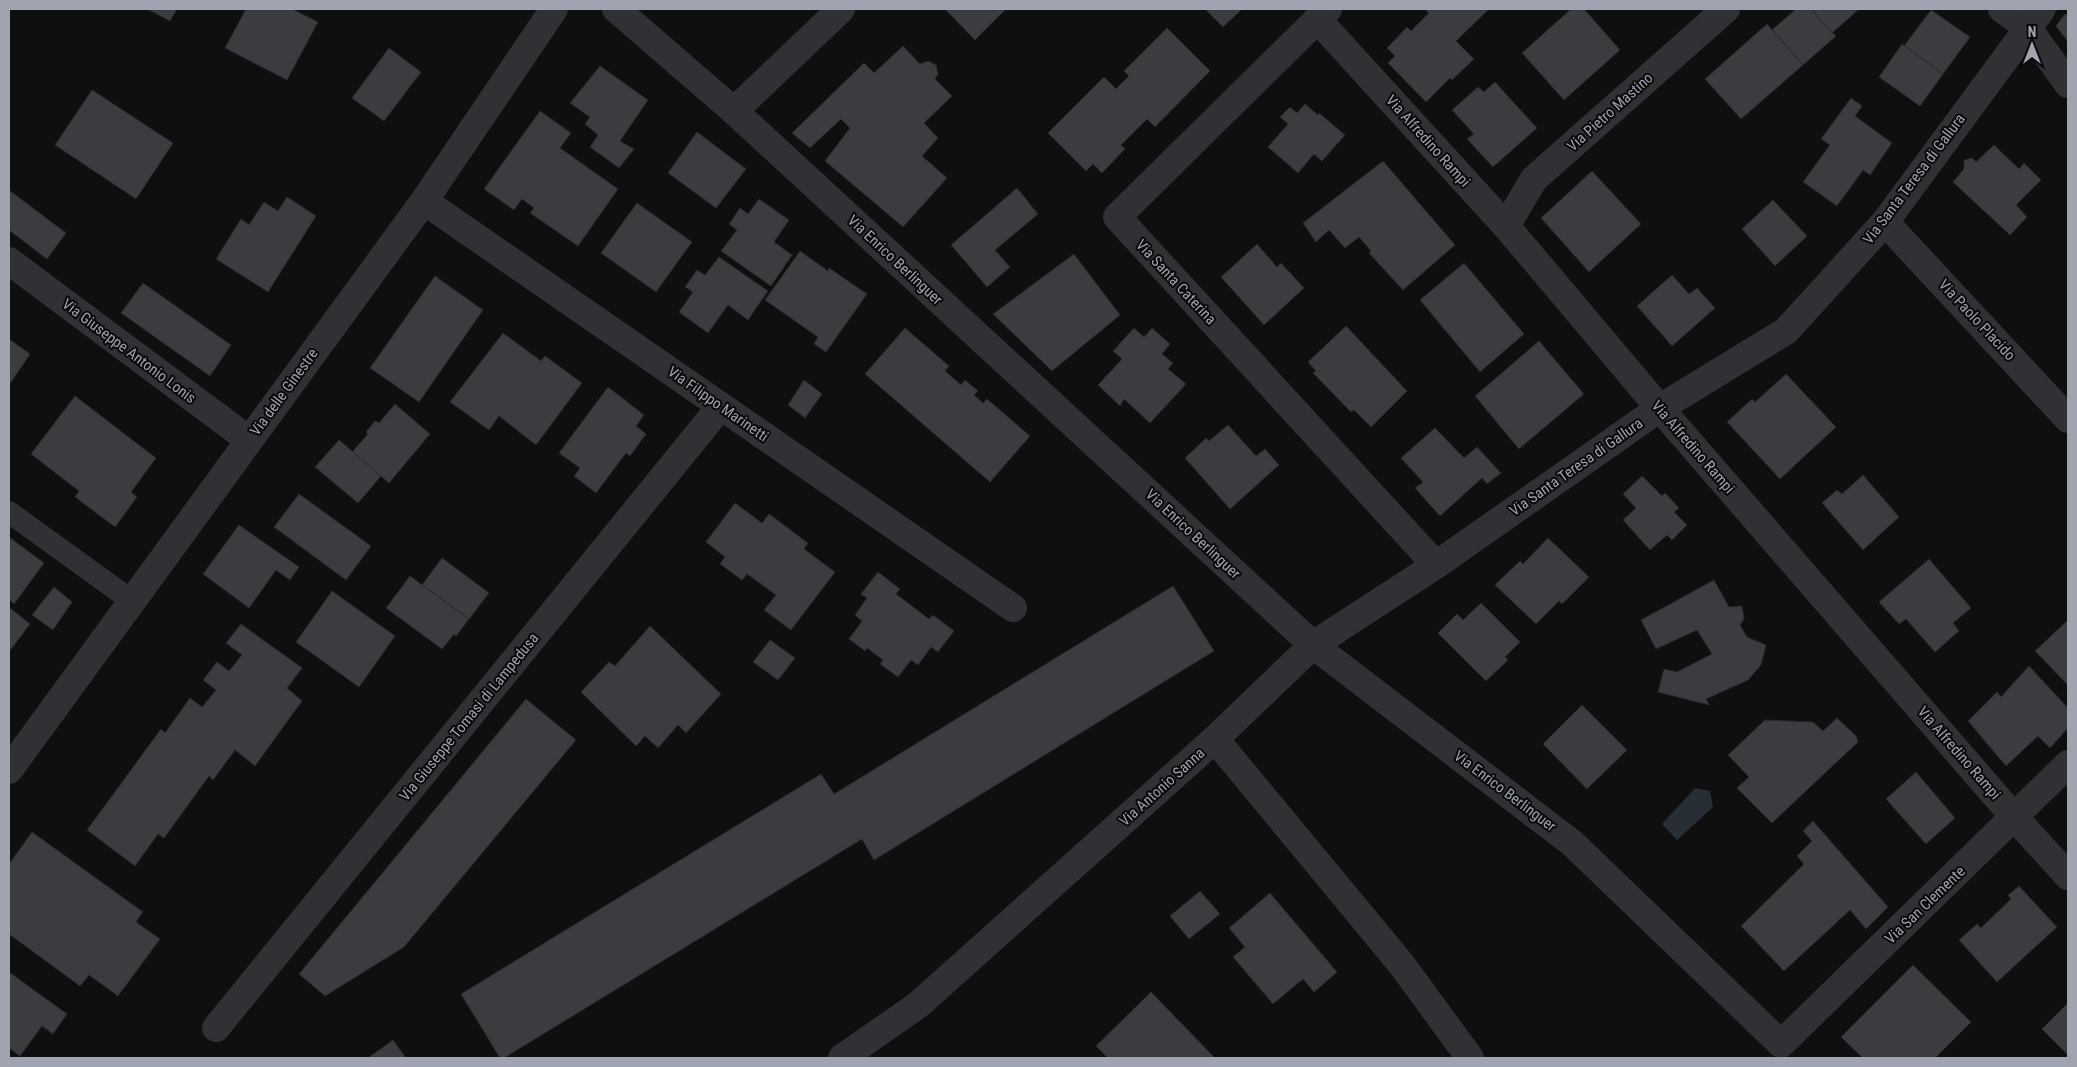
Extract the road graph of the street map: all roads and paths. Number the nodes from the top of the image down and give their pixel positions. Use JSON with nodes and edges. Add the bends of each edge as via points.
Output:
{"nodes":[{"id":1,"x":554,"y":9,"type":"edge"},
{"id":2,"x":616,"y":9,"type":"edge"},
{"id":3,"x":841,"y":9,"type":"edge"},
{"id":4,"x":1726,"y":9,"type":"edge"},
{"id":5,"x":2002,"y":9,"type":"edge"},
{"id":6,"x":1322,"y":14,"type":"edge"},
{"id":7,"x":2034,"y":18,"type":"edge"},
{"id":8,"x":2068,"y":84,"type":"edge"},
{"id":9,"x":734,"y":111,"type":"junction"},
{"id":10,"x":424,"y":201,"type":"junction"},
{"id":11,"x":1885,"y":222,"type":"junction"},
{"id":12,"x":1506,"y":226,"type":"junction"},
{"id":13,"x":9,"y":261,"type":"edge"},
{"id":14,"x":721,"y":406,"type":"junction"},
{"id":15,"x":1660,"y":408,"type":"junction"},
{"id":16,"x":2068,"y":419,"type":"edge"},
{"id":17,"x":249,"y":440,"type":"junction"},
{"id":18,"x":9,"y":512,"type":"edge"},
{"id":19,"x":1436,"y":565,"type":"junction"},
{"id":20,"x":132,"y":601,"type":"junction"},
{"id":21,"x":1013,"y":608,"type":"dead end"},
{"id":22,"x":1313,"y":645,"type":"junction"},
{"id":23,"x":1216,"y":739,"type":"junction"},
{"id":24,"x":2068,"y":764,"type":"edge"},
{"id":25,"x":9,"y":770,"type":"edge"},
{"id":26,"x":2015,"y":818,"type":"junction"},
{"id":27,"x":2068,"y":876,"type":"edge"},
{"id":28,"x":216,"y":1028,"type":"dead end"},
{"id":29,"x":1781,"y":1044,"type":"joint"},
{"id":30,"x":842,"y":1058,"type":"edge"},
{"id":31,"x":1470,"y":1058,"type":"edge"}],
"edges":[{"from":1,"to":10,"type":"street","name":"Via delle Ginestre"},
{"from":2,"to":9,"type":"street","name":"Via Enrico Berlinguer"},
{"from":3,"to":9,"type":"street"},
{"from":4,"to":12,"type":"street","name":"Via Pietro Mastino","via":[[1534,179]]},
{"from":5,"to":7,"type":"street"},
{"from":6,"to":12,"type":"street","name":"Via Alfredino Rampi"},
{"from":6,"to":19,"type":"street","name":"Via Santa Caterina","via":[[1117,217]]},
{"from":7,"to":8,"type":"street"},
{"from":7,"to":11,"type":"street","name":"Via Santa Teresa di Gallura"},
{"from":9,"to":22,"type":"street","name":"Via Enrico Berlinguer"},
{"from":10,"to":14,"type":"street","name":"Via Filippo Marinetti"},
{"from":10,"to":17,"type":"street","name":"Via delle Ginestre"},
{"from":11,"to":15,"type":"street","name":"Via Santa Teresa di Gallura","via":[[1786,331]]},
{"from":11,"to":16,"type":"street","name":"Via Paolo Placido"},
{"from":12,"to":15,"type":"street","name":"Via Alfredino Rampi"},
{"from":13,"to":17,"type":"street","name":"Via Giuseppe Antonio Lonis"},
{"from":14,"to":21,"type":"street","name":"Via Filippo Marinetti"},
{"from":14,"to":28,"type":"street","name":"Via Giuseppe Tomasi di Lampedusa"},
{"from":15,"to":19,"type":"street","name":"Via Santa Teresa di Gallura"},
{"from":15,"to":26,"type":"street","name":"Via Alfredino Rampi"},
{"from":17,"to":20,"type":"street","name":"Via delle Ginestre"},
{"from":18,"to":20,"type":"lane"},
{"from":19,"to":22,"type":"street","name":"Via Santa Teresa di Gallura"},
{"from":20,"to":25,"type":"street","name":"Via delle Ginestre"},
{"from":22,"to":23,"type":"street","name":"Via Santa Teresa di Gallura"},
{"from":22,"to":29,"type":"street","name":"Via Enrico Berlinguer","via":[[1572,843]]},
{"from":23,"to":30,"type":"street","name":"Via Antonio Sanna","via":[[918,1005]]},
{"from":23,"to":31,"type":"street","name":"Via Antonio Sanna","via":[[1402,965]]},
{"from":24,"to":26,"type":"street","name":"Via San Clemente"},
{"from":26,"to":27,"type":"street","name":"Via Alfredino Rampi"},
{"from":26,"to":29,"type":"street","name":"Via San Clemente"}]}
